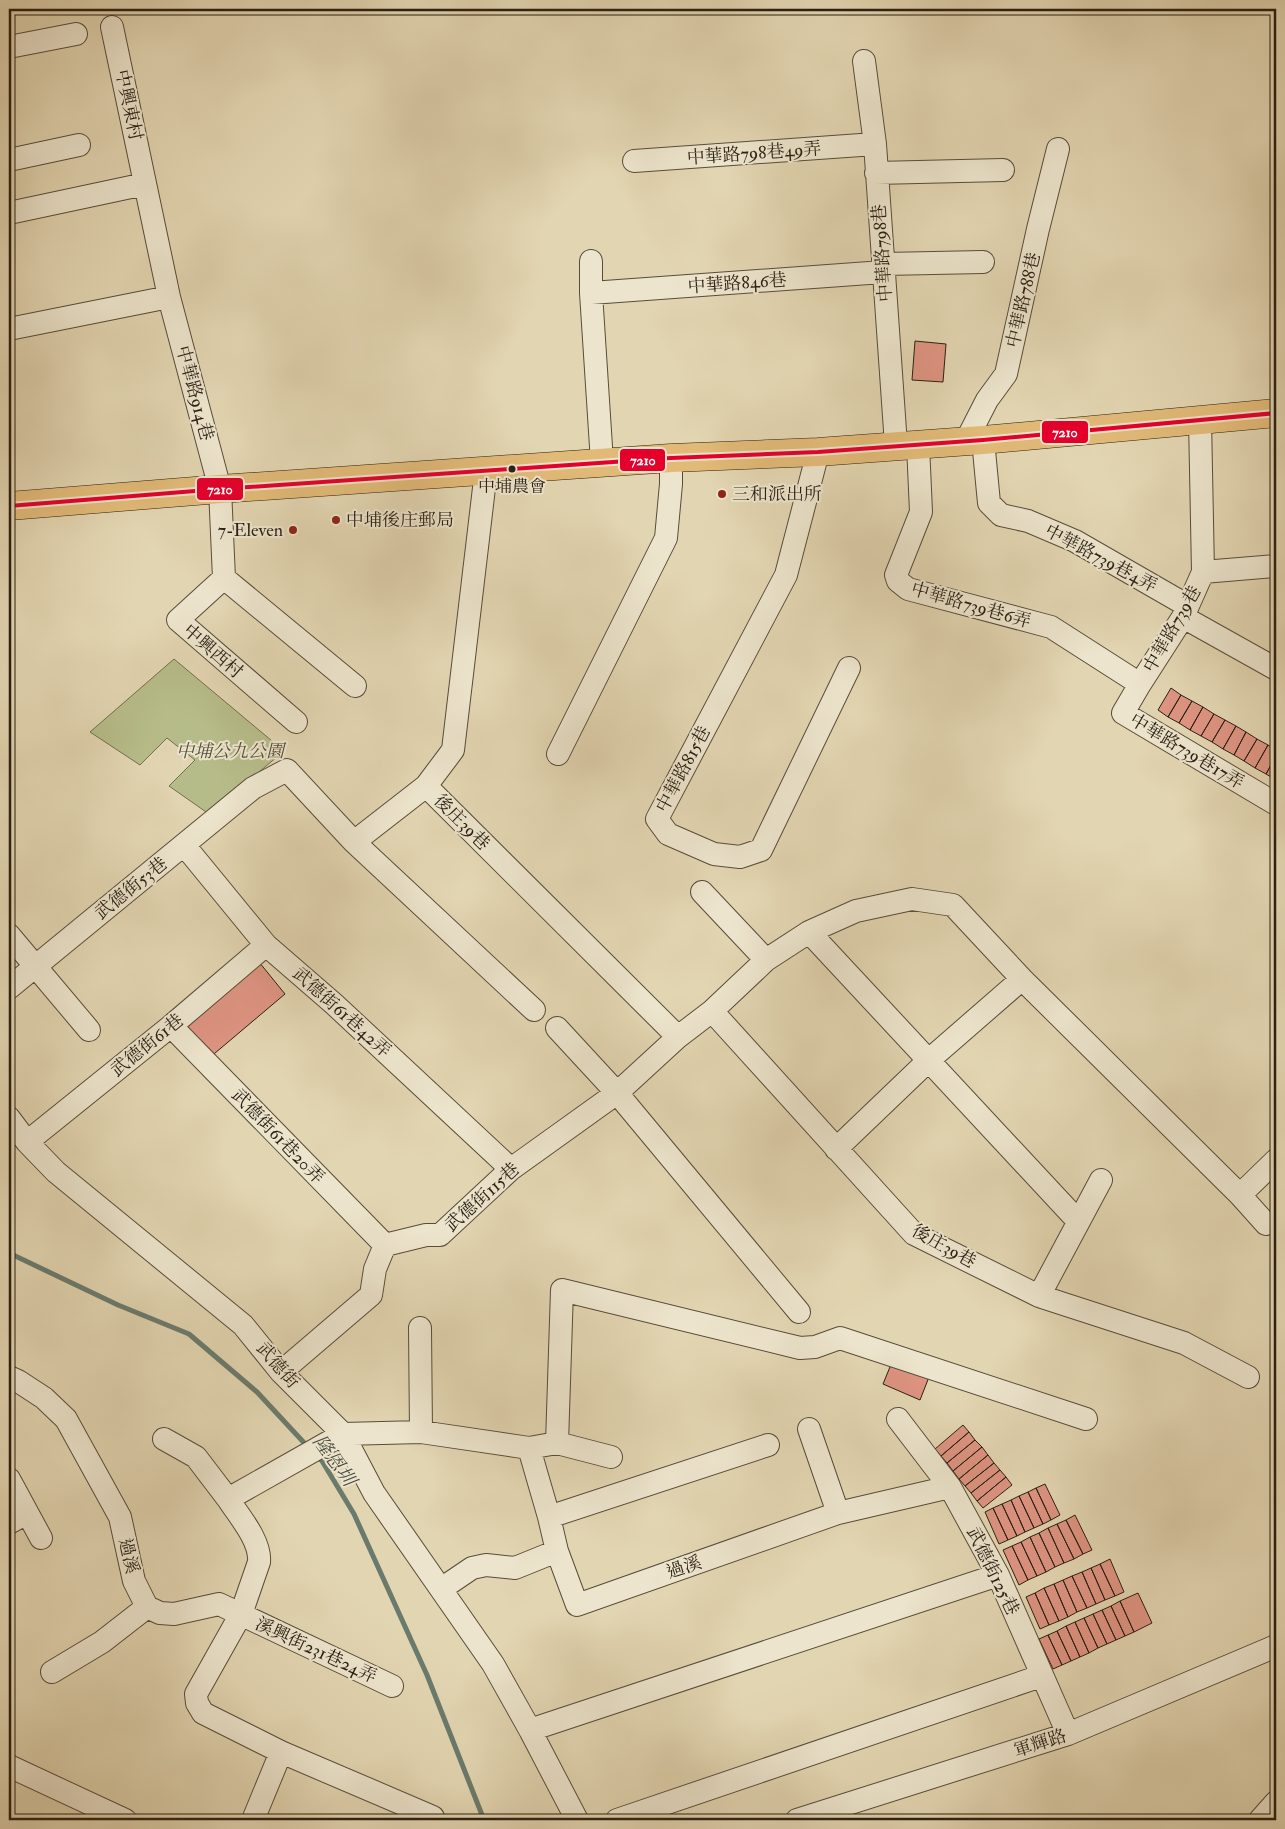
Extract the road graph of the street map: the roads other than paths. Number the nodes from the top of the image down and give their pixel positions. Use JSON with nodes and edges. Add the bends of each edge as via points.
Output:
{"nodes":[{"id":1,"x":112,"y":27,"type":"dead end"},
{"id":2,"x":76,"y":34,"type":"dead end"},
{"id":3,"x":9,"y":47,"type":"edge"},
{"id":4,"x":864,"y":61,"type":"dead end"},
{"id":5,"x":875,"y":144,"type":"junction"},
{"id":6,"x":79,"y":145,"type":"dead end"},
{"id":7,"x":1058,"y":149,"type":"dead end"},
{"id":8,"x":9,"y":160,"type":"edge"},
{"id":9,"x":634,"y":161,"type":"dead end"},
{"id":10,"x":1003,"y":170,"type":"dead end"},
{"id":11,"x":876,"y":173,"type":"junction"},
{"id":12,"x":146,"y":184,"type":"junction"},
{"id":13,"x":9,"y":213,"type":"edge"},
{"id":14,"x":591,"y":261,"type":"dead end"},
{"id":15,"x":983,"y":262,"type":"dead end"},
{"id":16,"x":883,"y":268,"type":"junction"},
{"id":17,"x":591,"y":293,"type":"junction"},
{"id":18,"x":169,"y":297,"type":"junction"},
{"id":19,"x":9,"y":329,"type":"edge"},
{"id":20,"x":1276,"y":413,"type":"edge"},
{"id":21,"x":1200,"y":419,"type":"junction"},
{"id":22,"x":975,"y":441,"type":"junction"},
{"id":23,"x":907,"y":445,"type":"junction"},
{"id":24,"x":818,"y":452,"type":"junction"},
{"id":25,"x":671,"y":458,"type":"junction"},
{"id":26,"x":602,"y":462,"type":"junction"},
{"id":27,"x":486,"y":471,"type":"junction"},
{"id":28,"x":220,"y":489,"type":"junction"},
{"id":29,"x":9,"y":506,"type":"edge"},
{"id":30,"x":1276,"y":566,"type":"edge"},
{"id":31,"x":1203,"y":572,"type":"junction"},
{"id":32,"x":224,"y":578,"type":"junction"},
{"id":33,"x":1185,"y":611,"type":"junction"},
{"id":34,"x":849,"y":668,"type":"dead end"},
{"id":35,"x":1276,"y":669,"type":"edge"},
{"id":36,"x":1140,"y":684,"type":"junction"},
{"id":37,"x":355,"y":686,"type":"dead end"},
{"id":38,"x":1123,"y":713,"type":"joint"},
{"id":39,"x":296,"y":722,"type":"dead end"},
{"id":40,"x":558,"y":754,"type":"dead end"},
{"id":41,"x":426,"y":786,"type":"junction"},
{"id":42,"x":1276,"y":804,"type":"edge"},
{"id":43,"x":354,"y":842,"type":"junction"},
{"id":44,"x":184,"y":845,"type":"junction"},
{"id":45,"x":702,"y":892,"type":"dead end"},
{"id":46,"x":809,"y":932,"type":"junction"},
{"id":47,"x":9,"y":935,"type":"edge"},
{"id":48,"x":266,"y":946,"type":"junction"},
{"id":49,"x":766,"y":960,"type":"junction"},
{"id":50,"x":36,"y":966,"type":"junction"},
{"id":51,"x":1022,"y":979,"type":"junction"},
{"id":52,"x":9,"y":988,"type":"edge"},
{"id":53,"x":534,"y":1010,"type":"dead end"},
{"id":54,"x":712,"y":1011,"type":"junction"},
{"id":55,"x":171,"y":1026,"type":"junction"},
{"id":56,"x":557,"y":1028,"type":"dead end"},
{"id":57,"x":88,"y":1030,"type":"dead end"},
{"id":58,"x":678,"y":1036,"type":"junction"},
{"id":59,"x":929,"y":1060,"type":"junction"},
{"id":60,"x":617,"y":1093,"type":"junction"},
{"id":61,"x":9,"y":1118,"type":"edge"},
{"id":62,"x":27,"y":1142,"type":"junction"},
{"id":63,"x":836,"y":1149,"type":"junction"},
{"id":64,"x":1276,"y":1160,"type":"edge"},
{"id":65,"x":511,"y":1169,"type":"junction"},
{"id":66,"x":1101,"y":1180,"type":"dead end"},
{"id":67,"x":1240,"y":1195,"type":"junction"},
{"id":68,"x":1078,"y":1220,"type":"junction"},
{"id":69,"x":1266,"y":1224,"type":"dead end"},
{"id":70,"x":385,"y":1245,"type":"junction"},
{"id":71,"x":1039,"y":1296,"type":"junction"},
{"id":72,"x":799,"y":1312,"type":"dead end"},
{"id":73,"x":420,"y":1328,"type":"dead end"},
{"id":74,"x":281,"y":1372,"type":"junction"},
{"id":75,"x":9,"y":1377,"type":"edge"},
{"id":76,"x":1248,"y":1377,"type":"dead end"},
{"id":77,"x":898,"y":1419,"type":"dead end"},
{"id":78,"x":1086,"y":1419,"type":"dead end"},
{"id":79,"x":809,"y":1429,"type":"dead end"},
{"id":80,"x":421,"y":1432,"type":"junction"},
{"id":81,"x":343,"y":1434,"type":"junction"},
{"id":82,"x":164,"y":1439,"type":"dead end"},
{"id":83,"x":557,"y":1443,"type":"junction"},
{"id":84,"x":768,"y":1445,"type":"dead end"},
{"id":85,"x":529,"y":1448,"type":"junction"},
{"id":86,"x":611,"y":1457,"type":"dead end"},
{"id":87,"x":9,"y":1479,"type":"edge"},
{"id":88,"x":950,"y":1488,"type":"junction"},
{"id":89,"x":228,"y":1499,"type":"junction"},
{"id":90,"x":838,"y":1513,"type":"junction"},
{"id":91,"x":549,"y":1517,"type":"junction"},
{"id":92,"x":18,"y":1518,"type":"edge"},
{"id":93,"x":40,"y":1538,"type":"dead end"},
{"id":94,"x":557,"y":1551,"type":"junction"},
{"id":95,"x":998,"y":1575,"type":"junction"},
{"id":96,"x":441,"y":1590,"type":"junction"},
{"id":97,"x":147,"y":1607,"type":"junction"},
{"id":98,"x":241,"y":1614,"type":"junction"},
{"id":99,"x":1276,"y":1646,"type":"edge"},
{"id":100,"x":52,"y":1672,"type":"dead end"},
{"id":101,"x":1041,"y":1676,"type":"junction"},
{"id":102,"x":392,"y":1686,"type":"dead end"},
{"id":103,"x":530,"y":1730,"type":"junction"},
{"id":104,"x":1068,"y":1734,"type":"junction"},
{"id":105,"x":281,"y":1752,"type":"junction"},
{"id":106,"x":9,"y":1766,"type":"edge"},
{"id":107,"x":1276,"y":1802,"type":"edge"},
{"id":108,"x":433,"y":1817,"type":"dead end"},
{"id":109,"x":125,"y":1820,"type":"edge"},
{"id":110,"x":253,"y":1820,"type":"edge"},
{"id":111,"x":577,"y":1820,"type":"edge"},
{"id":112,"x":617,"y":1820,"type":"edge"},
{"id":113,"x":797,"y":1820,"type":"edge"},
{"id":114,"x":1260,"y":1820,"type":"edge"}],
"edges":[{"from":1,"to":12,"type":"street","name":"中興東村"},
{"from":2,"to":3,"type":"street"},
{"from":4,"to":5,"type":"street","name":"中華路798巷"},
{"from":5,"to":9,"type":"street","name":"中華路798巷49弄"},
{"from":5,"to":11,"type":"street","name":"中華路798巷"},
{"from":6,"to":8,"type":"street"},
{"from":7,"to":22,"type":"street","name":"中華路788巷","via":[[1006,374],[987,400]]},
{"from":10,"to":11,"type":"street"},
{"from":11,"to":16,"type":"street","name":"中華路798巷"},
{"from":12,"to":13,"type":"street"},
{"from":12,"to":18,"type":"street","name":"中興東村"},
{"from":14,"to":17,"type":"street"},
{"from":15,"to":16,"type":"street","name":"中華路846巷"},
{"from":16,"to":17,"type":"street","name":"中華路846巷"},
{"from":16,"to":23,"type":"street","name":"中華路798巷"},
{"from":17,"to":26,"type":"street"},
{"from":18,"to":19,"type":"street"},
{"from":18,"to":28,"type":"street","name":"中華路914巷"},
{"from":20,"to":21,"type":"main road"},
{"from":21,"to":22,"type":"main road"},
{"from":21,"to":31,"type":"street","name":"中華路739巷"},
{"from":22,"to":23,"type":"main road"},
{"from":22,"to":33,"type":"street","name":"中華路739巷4弄","via":[[989,504],[1001,515],[1028,521],[1075,541]]},
{"from":23,"to":24,"type":"main road"},
{"from":23,"to":36,"type":"street","name":"中華路739巷6弄","via":[[921,512],[896,575],[898,582],[908,589],[1051,628]]},
{"from":24,"to":25,"type":"main road"},
{"from":24,"to":34,"type":"street","name":"中華路815巷","via":[[786,576],[656,819],[668,834],[714,854],[740,857],[761,850]]},
{"from":25,"to":26,"type":"main road"},
{"from":25,"to":40,"type":"street","via":[[666,538]]},
{"from":26,"to":27,"type":"main road"},
{"from":27,"to":28,"type":"main road"},
{"from":27,"to":41,"type":"street","name":"後庄39巷","via":[[453,750]]},
{"from":28,"to":29,"type":"main road"},
{"from":28,"to":32,"type":"street"},
{"from":30,"to":31,"type":"street"},
{"from":31,"to":33,"type":"street","name":"中華路739巷"},
{"from":32,"to":37,"type":"street"},
{"from":32,"to":39,"type":"street","name":"中興西村","via":[[178,620]]},
{"from":33,"to":35,"type":"street","name":"中華路739巷4弄"},
{"from":33,"to":36,"type":"street","name":"中華路739巷"},
{"from":36,"to":38,"type":"street","name":"中華路739巷"},
{"from":38,"to":42,"type":"street","name":"中華路739巷17弄"},
{"from":41,"to":43,"type":"street"},
{"from":41,"to":58,"type":"street","name":"後庄39巷"},
{"from":43,"to":44,"type":"street","name":"武德街53巷","via":[[287,770],[253,788]]},
{"from":43,"to":53,"type":"street"},
{"from":44,"to":48,"type":"street","name":"武德街61巷42弄"},
{"from":44,"to":50,"type":"street","name":"武德街53巷"},
{"from":45,"to":49,"type":"street"},
{"from":46,"to":49,"type":"street"},
{"from":46,"to":51,"type":"street","via":[[856,911],[912,899],[953,905]]},
{"from":46,"to":59,"type":"street"},
{"from":47,"to":50,"type":"street"},
{"from":48,"to":55,"type":"street","name":"武德街61巷"},
{"from":48,"to":65,"type":"street","name":"武德街61巷42弄","via":[[334,1004]]},
{"from":49,"to":54,"type":"street"},
{"from":50,"to":52,"type":"street","name":"武德街53巷"},
{"from":50,"to":57,"type":"street"},
{"from":51,"to":59,"type":"street"},
{"from":51,"to":67,"type":"street"},
{"from":54,"to":58,"type":"street"},
{"from":54,"to":63,"type":"street","name":"後庄39巷"},
{"from":55,"to":62,"type":"street","name":"武德街61巷"},
{"from":55,"to":70,"type":"street","name":"武德街61巷20弄"},
{"from":56,"to":60,"type":"street"},
{"from":58,"to":60,"type":"street","name":"武德街115巷"},
{"from":59,"to":63,"type":"street"},
{"from":59,"to":68,"type":"street"},
{"from":60,"to":65,"type":"street","name":"武德街115巷"},
{"from":60,"to":72,"type":"street"},
{"from":61,"to":62,"type":"street","name":"武德街"},
{"from":62,"to":74,"type":"street","name":"武德街","via":[[56,1172],[243,1325]]},
{"from":63,"to":71,"type":"street","name":"後庄39巷","via":[[914,1234]]},
{"from":64,"to":67,"type":"street"},
{"from":65,"to":70,"type":"street","name":"武德街115巷","via":[[440,1235],[426,1235]]},
{"from":66,"to":68,"type":"street"},
{"from":67,"to":69,"type":"street"},
{"from":68,"to":71,"type":"street"},
{"from":70,"to":74,"type":"street","via":[[374,1269],[371,1295]]},
{"from":71,"to":76,"type":"street","name":"後庄39巷","via":[[1184,1343]]},
{"from":73,"to":80,"type":"street"},
{"from":74,"to":81,"type":"street","name":"武德街"},
{"from":75,"to":97,"type":"street","name":"過溪","via":[[44,1398],[66,1419],[120,1517],[134,1580]]},
{"from":77,"to":88,"type":"street","name":"武德街125巷"},
{"from":78,"to":83,"type":"street","via":[[840,1338],[800,1348],[562,1290]]},
{"from":79,"to":90,"type":"street"},
{"from":80,"to":81,"type":"street"},
{"from":80,"to":85,"type":"street"},
{"from":81,"to":89,"type":"street"},
{"from":81,"to":96,"type":"street","name":"武德街","via":[[374,1493]]},
{"from":82,"to":89,"type":"street","name":"溪興街231巷24弄","via":[[196,1457]]},
{"from":83,"to":85,"type":"street"},
{"from":83,"to":86,"type":"street"},
{"from":84,"to":91,"type":"street"},
{"from":85,"to":91,"type":"street","name":"過溪"},
{"from":87,"to":92,"type":"street"},
{"from":88,"to":90,"type":"street","name":"過溪"},
{"from":88,"to":95,"type":"street","name":"武德街125巷"},
{"from":89,"to":98,"type":"street","name":"溪興街231巷24弄","via":[[260,1552]]},
{"from":90,"to":94,"type":"street","name":"過溪","via":[[576,1605]]},
{"from":91,"to":94,"type":"street","name":"過溪"},
{"from":92,"to":93,"type":"street"},
{"from":94,"to":96,"type":"street","via":[[515,1568],[472,1568]]},
{"from":95,"to":101,"type":"street","name":"武德街125巷"},
{"from":95,"to":103,"type":"street"},
{"from":96,"to":103,"type":"street","name":"武德街","via":[[493,1664]]},
{"from":97,"to":98,"type":"street","via":[[160,1613],[174,1614],[219,1604]]},
{"from":97,"to":100,"type":"street","via":[[102,1642]]},
{"from":98,"to":102,"type":"street","name":"溪興街231巷24弄"},
{"from":98,"to":105,"type":"street","name":"溪興街231巷24弄","via":[[196,1694],[197,1703],[203,1713]]},
{"from":99,"to":104,"type":"street","name":"軍輝路"},
{"from":101,"to":104,"type":"street","name":"武德街125巷"},
{"from":101,"to":112,"type":"street"},
{"from":103,"to":111,"type":"street","name":"武德街"},
{"from":104,"to":113,"type":"street","name":"軍輝路"},
{"from":105,"to":108,"type":"street","name":"溪興街231巷24弄"},
{"from":105,"to":110,"type":"street"},
{"from":106,"to":109,"type":"street"},
{"from":107,"to":114,"type":"street"}]}
